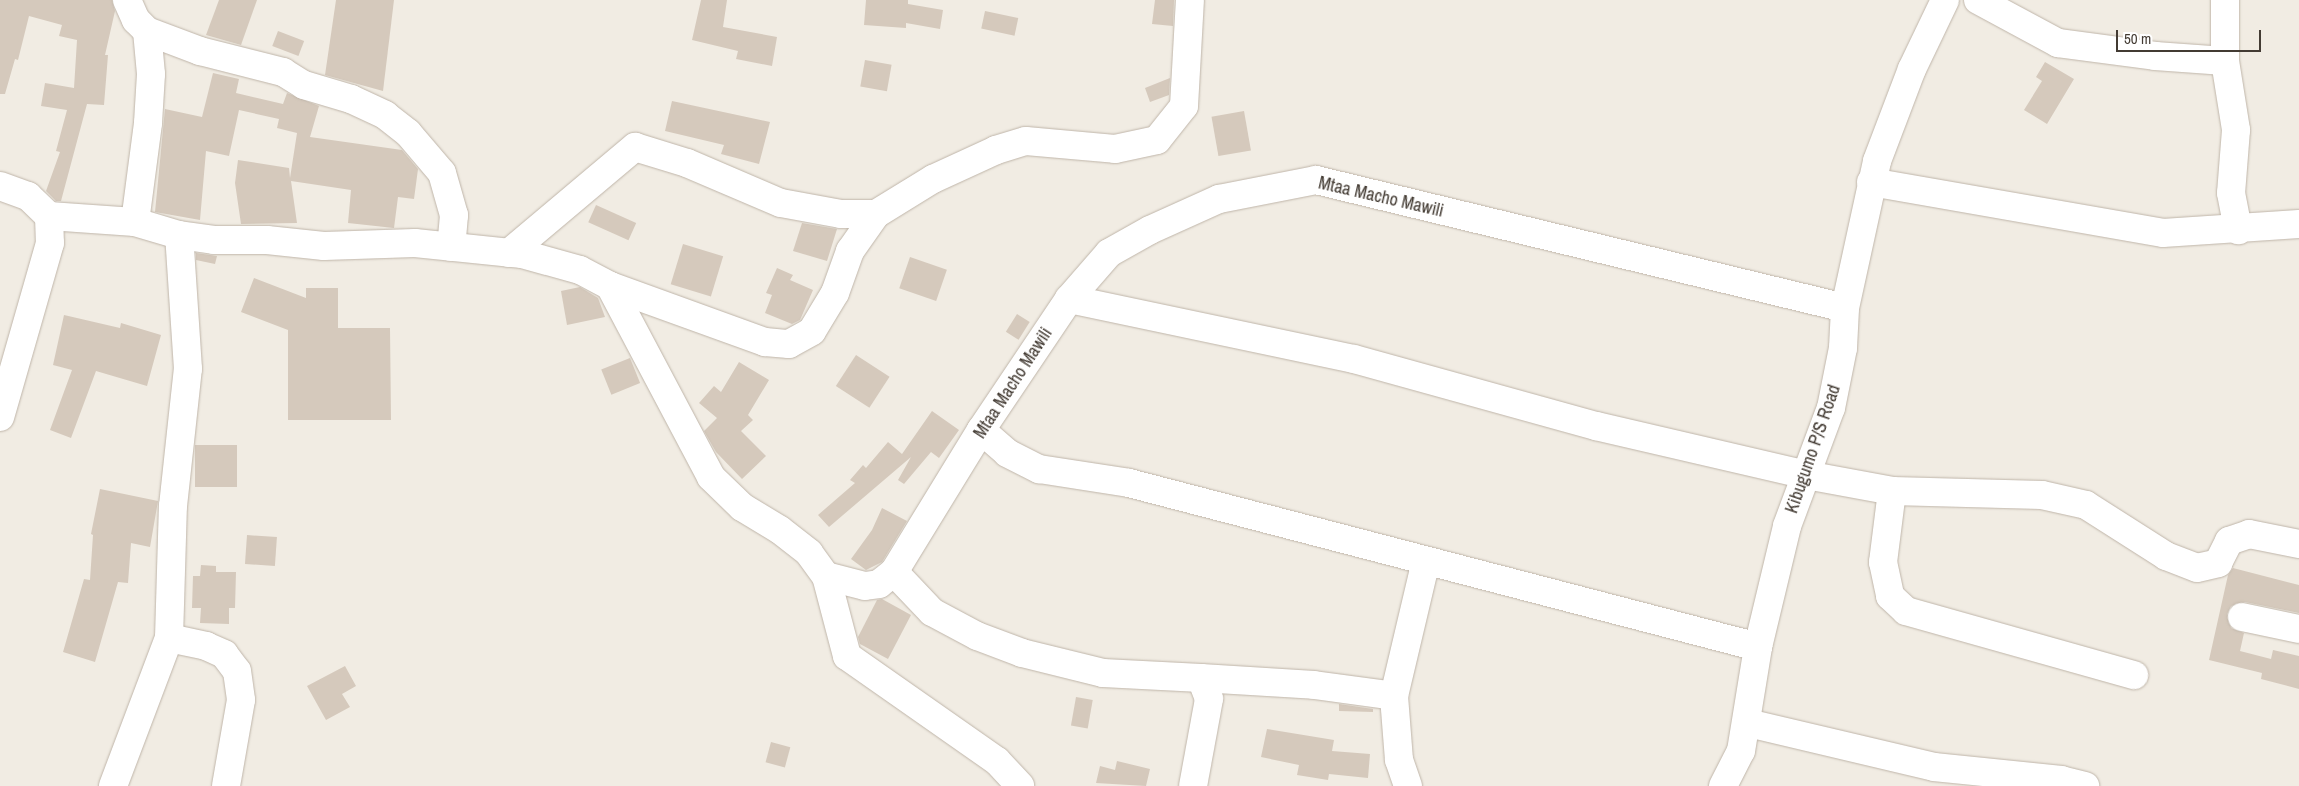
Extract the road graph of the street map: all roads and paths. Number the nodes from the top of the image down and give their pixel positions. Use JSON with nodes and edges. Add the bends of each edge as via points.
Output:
{"nodes":[{"id":1,"x":127,"y":0,"type":"edge"},
{"id":2,"x":1190,"y":0,"type":"edge"},
{"id":3,"x":1945,"y":0,"type":"edge"},
{"id":4,"x":1978,"y":0,"type":"edge"},
{"id":5,"x":2225,"y":0,"type":"edge"},
{"id":6,"x":147,"y":31,"type":"junction"},
{"id":7,"x":2225,"y":61,"type":"junction"},
{"id":8,"x":1871,"y":182,"type":"junction"},
{"id":9,"x":0,"y":186,"type":"edge"},
{"id":10,"x":876,"y":214,"type":"junction"},
{"id":11,"x":49,"y":216,"type":"junction"},
{"id":12,"x":135,"y":222,"type":"junction"},
{"id":13,"x":2299,"y":224,"type":"edge"},
{"id":14,"x":2238,"y":230,"type":"junction"},
{"id":15,"x":179,"y":234,"type":"junction"},
{"id":16,"x":451,"y":247,"type":"junction"},
{"id":17,"x":509,"y":253,"type":"junction"},
{"id":18,"x":610,"y":286,"type":"junction"},
{"id":19,"x":1069,"y":299,"type":"junction"},
{"id":20,"x":1845,"y":308,"type":"junction"},
{"id":21,"x":7,"y":374,"type":"edge"},
{"id":22,"x":0,"y":417,"type":"edge"},
{"id":23,"x":981,"y":430,"type":"junction"},
{"id":24,"x":1806,"y":475,"type":"junction"},
{"id":25,"x":1892,"y":491,"type":"junction"},
{"id":26,"x":2299,"y":544,"type":"edge"},
{"id":27,"x":1426,"y":561,"type":"junction"},
{"id":28,"x":894,"y":572,"type":"junction"},
{"id":29,"x":826,"y":576,"type":"junction"},
{"id":30,"x":2242,"y":618,"type":"dead end"},
{"id":31,"x":2299,"y":629,"type":"edge"},
{"id":32,"x":169,"y":638,"type":"junction"},
{"id":33,"x":1758,"y":647,"type":"junction"},
{"id":34,"x":2134,"y":675,"type":"dead end"},
{"id":35,"x":1201,"y":678,"type":"junction"},
{"id":36,"x":1394,"y":696,"type":"junction"},
{"id":37,"x":1748,"y":723,"type":"junction"},
{"id":38,"x":112,"y":786,"type":"edge"},
{"id":39,"x":226,"y":786,"type":"edge"},
{"id":40,"x":1020,"y":786,"type":"edge"},
{"id":41,"x":1193,"y":786,"type":"edge"},
{"id":42,"x":1408,"y":786,"type":"edge"},
{"id":43,"x":1723,"y":786,"type":"edge"},
{"id":44,"x":2085,"y":786,"type":"edge"}],
"edges":[{"from":1,"to":6,"type":"street","via":[[136,20]]},
{"from":2,"to":10,"type":"street","via":[[1184,106],[1157,140],[1114,149],[1026,141],[996,150],[933,179]]},
{"from":3,"to":8,"type":"street","name":"Kibugumo P/S Road","via":[[1912,69]]},
{"from":4,"to":7,"type":"street","via":[[2058,43],[2155,56]]},
{"from":5,"to":7,"type":"street"},
{"from":6,"to":12,"type":"street","via":[[150,83]]},
{"from":6,"to":16,"type":"street","via":[[200,51],[283,72],[304,85],[351,99],[385,115],[408,133],[442,173],[454,215]]},
{"from":7,"to":14,"type":"street","via":[[2236,130],[2231,193]]},
{"from":8,"to":14,"type":"street","via":[[2163,233]]},
{"from":8,"to":20,"type":"street","name":"Kibugumo P/S Road"},
{"from":9,"to":11,"type":"street","via":[[28,196]]},
{"from":10,"to":17,"type":"street","via":[[841,214],[781,203],[686,163],[635,147]]},
{"from":10,"to":18,"type":"street","via":[[850,251],[835,293],[812,331],[789,344],[765,342]]},
{"from":11,"to":12,"type":"street"},
{"from":11,"to":21,"type":"street","via":[[50,243]]},
{"from":12,"to":15,"type":"street"},
{"from":13,"to":14,"type":"street"},
{"from":15,"to":16,"type":"street","via":[[214,240],[267,240],[324,246],[375,243]]},
{"from":15,"to":32,"type":"street","via":[[188,369],[173,506]]},
{"from":16,"to":17,"type":"street"},
{"from":17,"to":18,"type":"street","via":[[549,260],[580,270]]},
{"from":18,"to":29,"type":"street","via":[[711,476],[742,507],[780,530],[809,553]]},
{"from":19,"to":20,"type":"street","name":"Mtaa Macho Mawili","via":[[1109,254],[1150,230],[1220,199],[1316,180]]},
{"from":19,"to":23,"type":"street","name":"Mtaa Macho Mawili"},
{"from":19,"to":24,"type":"street","via":[[1354,359],[1614,430]]},
{"from":20,"to":24,"type":"street","name":"Kibugumo P/S Road","via":[[1843,348],[1831,408]]},
{"from":21,"to":22,"type":"street"},
{"from":23,"to":27,"type":"street","via":[[1007,453],[1039,469],[1129,483]]},
{"from":23,"to":28,"type":"street","name":"Mtaa Macho Mawili"},
{"from":24,"to":25,"type":"street"},
{"from":24,"to":33,"type":"street","name":"Kibugumo P/S Road","via":[[1787,526]]},
{"from":25,"to":26,"type":"street","via":[[2042,495],[2086,505],[2166,556],[2197,568],[2218,563],[2229,541],[2249,534]]},
{"from":25,"to":34,"type":"street","via":[[1883,562],[1890,596],[1906,611]]},
{"from":27,"to":33,"type":"street"},
{"from":27,"to":36,"type":"street"},
{"from":28,"to":29,"type":"street","name":"Mtaa Macho Mawili","via":[[879,584],[865,586]]},
{"from":28,"to":35,"type":"street","via":[[932,612],[978,636],[1022,653],[1103,673]]},
{"from":29,"to":40,"type":"street","via":[[847,656],[996,761]]},
{"from":30,"to":31,"type":"street"},
{"from":32,"to":38,"type":"street"},
{"from":32,"to":39,"type":"street","via":[[206,646],[224,654],[237,671],[241,700]]},
{"from":33,"to":37,"type":"street","name":"Kibugumo P/S Road"},
{"from":35,"to":36,"type":"street","via":[[1314,685]]},
{"from":35,"to":41,"type":"street","via":[[1209,699]]},
{"from":36,"to":42,"type":"street","via":[[1399,760]]},
{"from":37,"to":43,"type":"street","name":"Kibugumo P/S Road","via":[[1741,750]]},
{"from":37,"to":44,"type":"street","via":[[1934,767],[2061,780]]}]}
